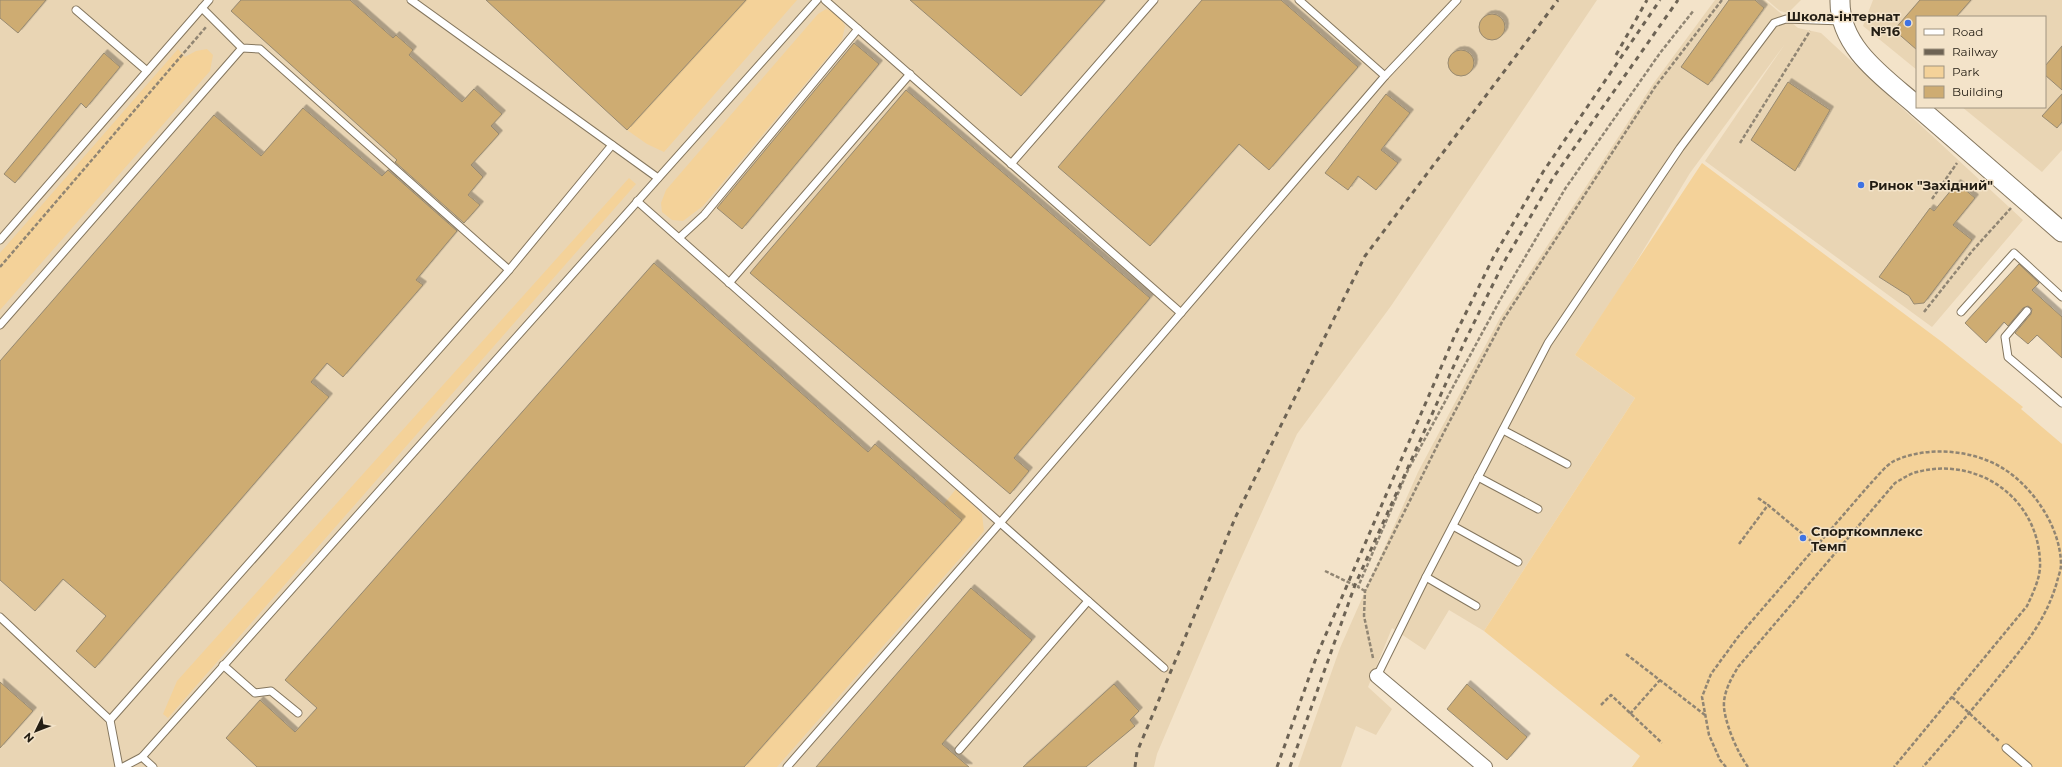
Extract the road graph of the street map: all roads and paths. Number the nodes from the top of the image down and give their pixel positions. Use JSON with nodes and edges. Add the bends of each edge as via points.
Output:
{"nodes":[{"id":1,"x":209,"y":0,"type":"edge"},
{"id":2,"x":411,"y":0,"type":"edge"},
{"id":3,"x":817,"y":0,"type":"edge"},
{"id":4,"x":825,"y":0,"type":"edge"},
{"id":5,"x":1154,"y":0,"type":"edge"},
{"id":6,"x":1299,"y":0,"type":"edge"},
{"id":7,"x":1457,"y":0,"type":"edge"},
{"id":8,"x":1722,"y":0,"type":"edge"},
{"id":9,"x":1840,"y":0,"type":"edge"},
{"id":10,"x":202,"y":8,"type":"junction"},
{"id":11,"x":76,"y":10,"type":"dead end"},
{"id":12,"x":1694,"y":10,"type":"dead end"},
{"id":13,"x":212,"y":19,"type":"junction"},
{"id":14,"x":1842,"y":21,"type":"junction"},
{"id":15,"x":858,"y":29,"type":"junction"},
{"id":16,"x":1810,"y":31,"type":"dead end"},
{"id":17,"x":242,"y":48,"type":"junction"},
{"id":18,"x":147,"y":71,"type":"junction"},
{"id":19,"x":910,"y":74,"type":"junction"},
{"id":20,"x":1385,"y":76,"type":"junction"},
{"id":21,"x":1916,"y":104,"type":"edge"},
{"id":22,"x":1920,"y":108,"type":"edge"},
{"id":23,"x":1740,"y":143,"type":"dead end"},
{"id":24,"x":612,"y":145,"type":"junction"},
{"id":25,"x":1960,"y":158,"type":"dead end"},
{"id":26,"x":1011,"y":164,"type":"junction"},
{"id":27,"x":658,"y":178,"type":"junction"},
{"id":28,"x":1932,"y":199,"type":"dead end"},
{"id":29,"x":637,"y":201,"type":"junction"},
{"id":30,"x":2013,"y":206,"type":"dead end"},
{"id":31,"x":2062,"y":232,"type":"edge"},
{"id":32,"x":679,"y":238,"type":"junction"},
{"id":33,"x":0,"y":240,"type":"edge"},
{"id":34,"x":0,"y":267,"type":"edge"},
{"id":35,"x":509,"y":270,"type":"junction"},
{"id":36,"x":729,"y":283,"type":"junction"},
{"id":37,"x":2062,"y":297,"type":"edge"},
{"id":38,"x":2027,"y":311,"type":"dead end"},
{"id":39,"x":1924,"y":312,"type":"dead end"},
{"id":40,"x":1961,"y":312,"type":"dead end"},
{"id":41,"x":1181,"y":313,"type":"junction"},
{"id":42,"x":0,"y":325,"type":"edge"},
{"id":43,"x":2062,"y":403,"type":"edge"},
{"id":44,"x":1503,"y":430,"type":"junction"},
{"id":45,"x":1567,"y":464,"type":"dead end"},
{"id":46,"x":1478,"y":477,"type":"junction"},
{"id":47,"x":1758,"y":498,"type":"dead end"},
{"id":48,"x":1768,"y":505,"type":"junction"},
{"id":49,"x":1538,"y":509,"type":"dead end"},
{"id":50,"x":1000,"y":523,"type":"junction"},
{"id":51,"x":1453,"y":526,"type":"junction"},
{"id":52,"x":1739,"y":544,"type":"dead end"},
{"id":53,"x":1817,"y":546,"type":"junction"},
{"id":54,"x":1518,"y":562,"type":"dead end"},
{"id":55,"x":1324,"y":572,"type":"dead end"},
{"id":56,"x":1426,"y":577,"type":"junction"},
{"id":57,"x":1358,"y":587,"type":"junction"},
{"id":58,"x":1365,"y":591,"type":"junction"},
{"id":59,"x":1088,"y":601,"type":"junction"},
{"id":60,"x":1476,"y":606,"type":"dead end"},
{"id":61,"x":0,"y":617,"type":"edge"},
{"id":62,"x":1626,"y":654,"type":"dead end"},
{"id":63,"x":223,"y":665,"type":"junction"},
{"id":64,"x":1164,"y":668,"type":"dead end"},
{"id":65,"x":1377,"y":676,"type":"junction"},
{"id":66,"x":1660,"y":680,"type":"junction"},
{"id":67,"x":1952,"y":697,"type":"junction"},
{"id":68,"x":1601,"y":705,"type":"dead end"},
{"id":69,"x":298,"y":713,"type":"dead end"},
{"id":70,"x":1970,"y":713,"type":"junction"},
{"id":71,"x":1630,"y":714,"type":"junction"},
{"id":72,"x":1706,"y":715,"type":"junction"},
{"id":73,"x":110,"y":720,"type":"junction"},
{"id":74,"x":1662,"y":743,"type":"dead end"},
{"id":75,"x":2006,"y":748,"type":"joint"},
{"id":76,"x":959,"y":750,"type":"dead end"},
{"id":77,"x":142,"y":757,"type":"junction"},
{"id":78,"x":119,"y":767,"type":"edge"},
{"id":79,"x":123,"y":767,"type":"edge"},
{"id":80,"x":153,"y":767,"type":"edge"},
{"id":81,"x":787,"y":767,"type":"edge"},
{"id":82,"x":1485,"y":767,"type":"edge"},
{"id":83,"x":1726,"y":767,"type":"edge"},
{"id":84,"x":1748,"y":767,"type":"edge"},
{"id":85,"x":1894,"y":767,"type":"edge"},
{"id":86,"x":1923,"y":767,"type":"edge"},
{"id":87,"x":2028,"y":767,"type":"edge"}],
"edges":[{"from":1,"to":10,"type":"lane"},
{"from":2,"to":24,"type":"lane"},
{"from":3,"to":27,"type":"lane"},
{"from":4,"to":15,"type":"lane"},
{"from":5,"to":26,"type":"lane"},
{"from":6,"to":20,"type":"lane"},
{"from":7,"to":20,"type":"lane"},
{"from":8,"to":58,"type":"path","via":[[1655,87],[1503,320],[1442,434]]},
{"from":9,"to":14,"type":"main road"},
{"from":10,"to":13,"type":"lane"},
{"from":10,"to":18,"type":"lane"},
{"from":11,"to":18,"type":"lane"},
{"from":12,"to":57,"type":"path","via":[[1660,53],[1565,189],[1500,300],[1408,470]]},
{"from":13,"to":17,"type":"lane"},
{"from":13,"to":34,"type":"path"},
{"from":14,"to":21,"type":"main road","via":[[1848,37],[1870,65]]},
{"from":14,"to":44,"type":"lane","via":[[1786,19],[1774,23],[1680,148],[1548,343]]},
{"from":15,"to":19,"type":"lane"},
{"from":15,"to":32,"type":"lane","via":[[704,215]]},
{"from":16,"to":23,"type":"path"},
{"from":17,"to":35,"type":"lane","via":[[260,49]]},
{"from":17,"to":42,"type":"lane"},
{"from":18,"to":33,"type":"lane"},
{"from":19,"to":26,"type":"lane"},
{"from":19,"to":36,"type":"lane"},
{"from":20,"to":41,"type":"lane"},
{"from":22,"to":31,"type":"main road"},
{"from":24,"to":27,"type":"lane"},
{"from":24,"to":35,"type":"lane"},
{"from":25,"to":28,"type":"path"},
{"from":26,"to":41,"type":"lane"},
{"from":27,"to":29,"type":"lane"},
{"from":29,"to":32,"type":"lane"},
{"from":29,"to":63,"type":"lane"},
{"from":30,"to":39,"type":"path","via":[[1973,250]]},
{"from":32,"to":36,"type":"lane"},
{"from":35,"to":73,"type":"lane"},
{"from":36,"to":50,"type":"lane"},
{"from":37,"to":40,"type":"lane","via":[[2014,253]]},
{"from":38,"to":43,"type":"lane","via":[[2004,337],[2008,357]]},
{"from":41,"to":50,"type":"lane"},
{"from":44,"to":45,"type":"lane"},
{"from":44,"to":46,"type":"lane"},
{"from":46,"to":49,"type":"lane"},
{"from":46,"to":51,"type":"lane"},
{"from":47,"to":48,"type":"path"},
{"from":48,"to":52,"type":"path"},
{"from":48,"to":53,"type":"path"},
{"from":50,"to":59,"type":"lane"},
{"from":50,"to":81,"type":"lane"},
{"from":51,"to":54,"type":"lane"},
{"from":51,"to":56,"type":"lane"},
{"from":53,"to":70,"type":"path","via":[[1870,484],[1893,462],[1920,452],[1955,452],[1986,460],[2014,476],[2038,501],[2055,532],[2061,566],[2052,598],[2038,628]]},
{"from":53,"to":72,"type":"path","via":[[1738,638],[1711,674],[1702,697]]},
{"from":55,"to":57,"type":"path"},
{"from":56,"to":60,"type":"lane"},
{"from":56,"to":65,"type":"lane"},
{"from":57,"to":58,"type":"path"},
{"from":58,"to":65,"type":"path","via":[[1364,616]]},
{"from":59,"to":64,"type":"lane"},
{"from":59,"to":76,"type":"lane"},
{"from":61,"to":73,"type":"lane"},
{"from":62,"to":66,"type":"path"},
{"from":63,"to":69,"type":"lane","via":[[255,692],[271,691]]},
{"from":63,"to":77,"type":"lane"},
{"from":65,"to":82,"type":"street"},
{"from":66,"to":71,"type":"path"},
{"from":66,"to":72,"type":"path"},
{"from":67,"to":70,"type":"path"},
{"from":67,"to":84,"type":"path","via":[[2027,606],[2035,588],[2040,563],[2035,530],[2018,502],[1993,481],[1969,472],[1939,468],[1915,472],[1895,483],[1738,667],[1728,684],[1724,707],[1731,735]]},
{"from":67,"to":85,"type":"path"},
{"from":68,"to":71,"type":"path","via":[[1611,695]]},
{"from":70,"to":75,"type":"path"},
{"from":70,"to":86,"type":"path"},
{"from":71,"to":74,"type":"path"},
{"from":72,"to":83,"type":"path","via":[[1709,735],[1720,760]]},
{"from":73,"to":78,"type":"lane"},
{"from":75,"to":87,"type":"lane"},
{"from":77,"to":79,"type":"lane"},
{"from":77,"to":80,"type":"lane"}]}
